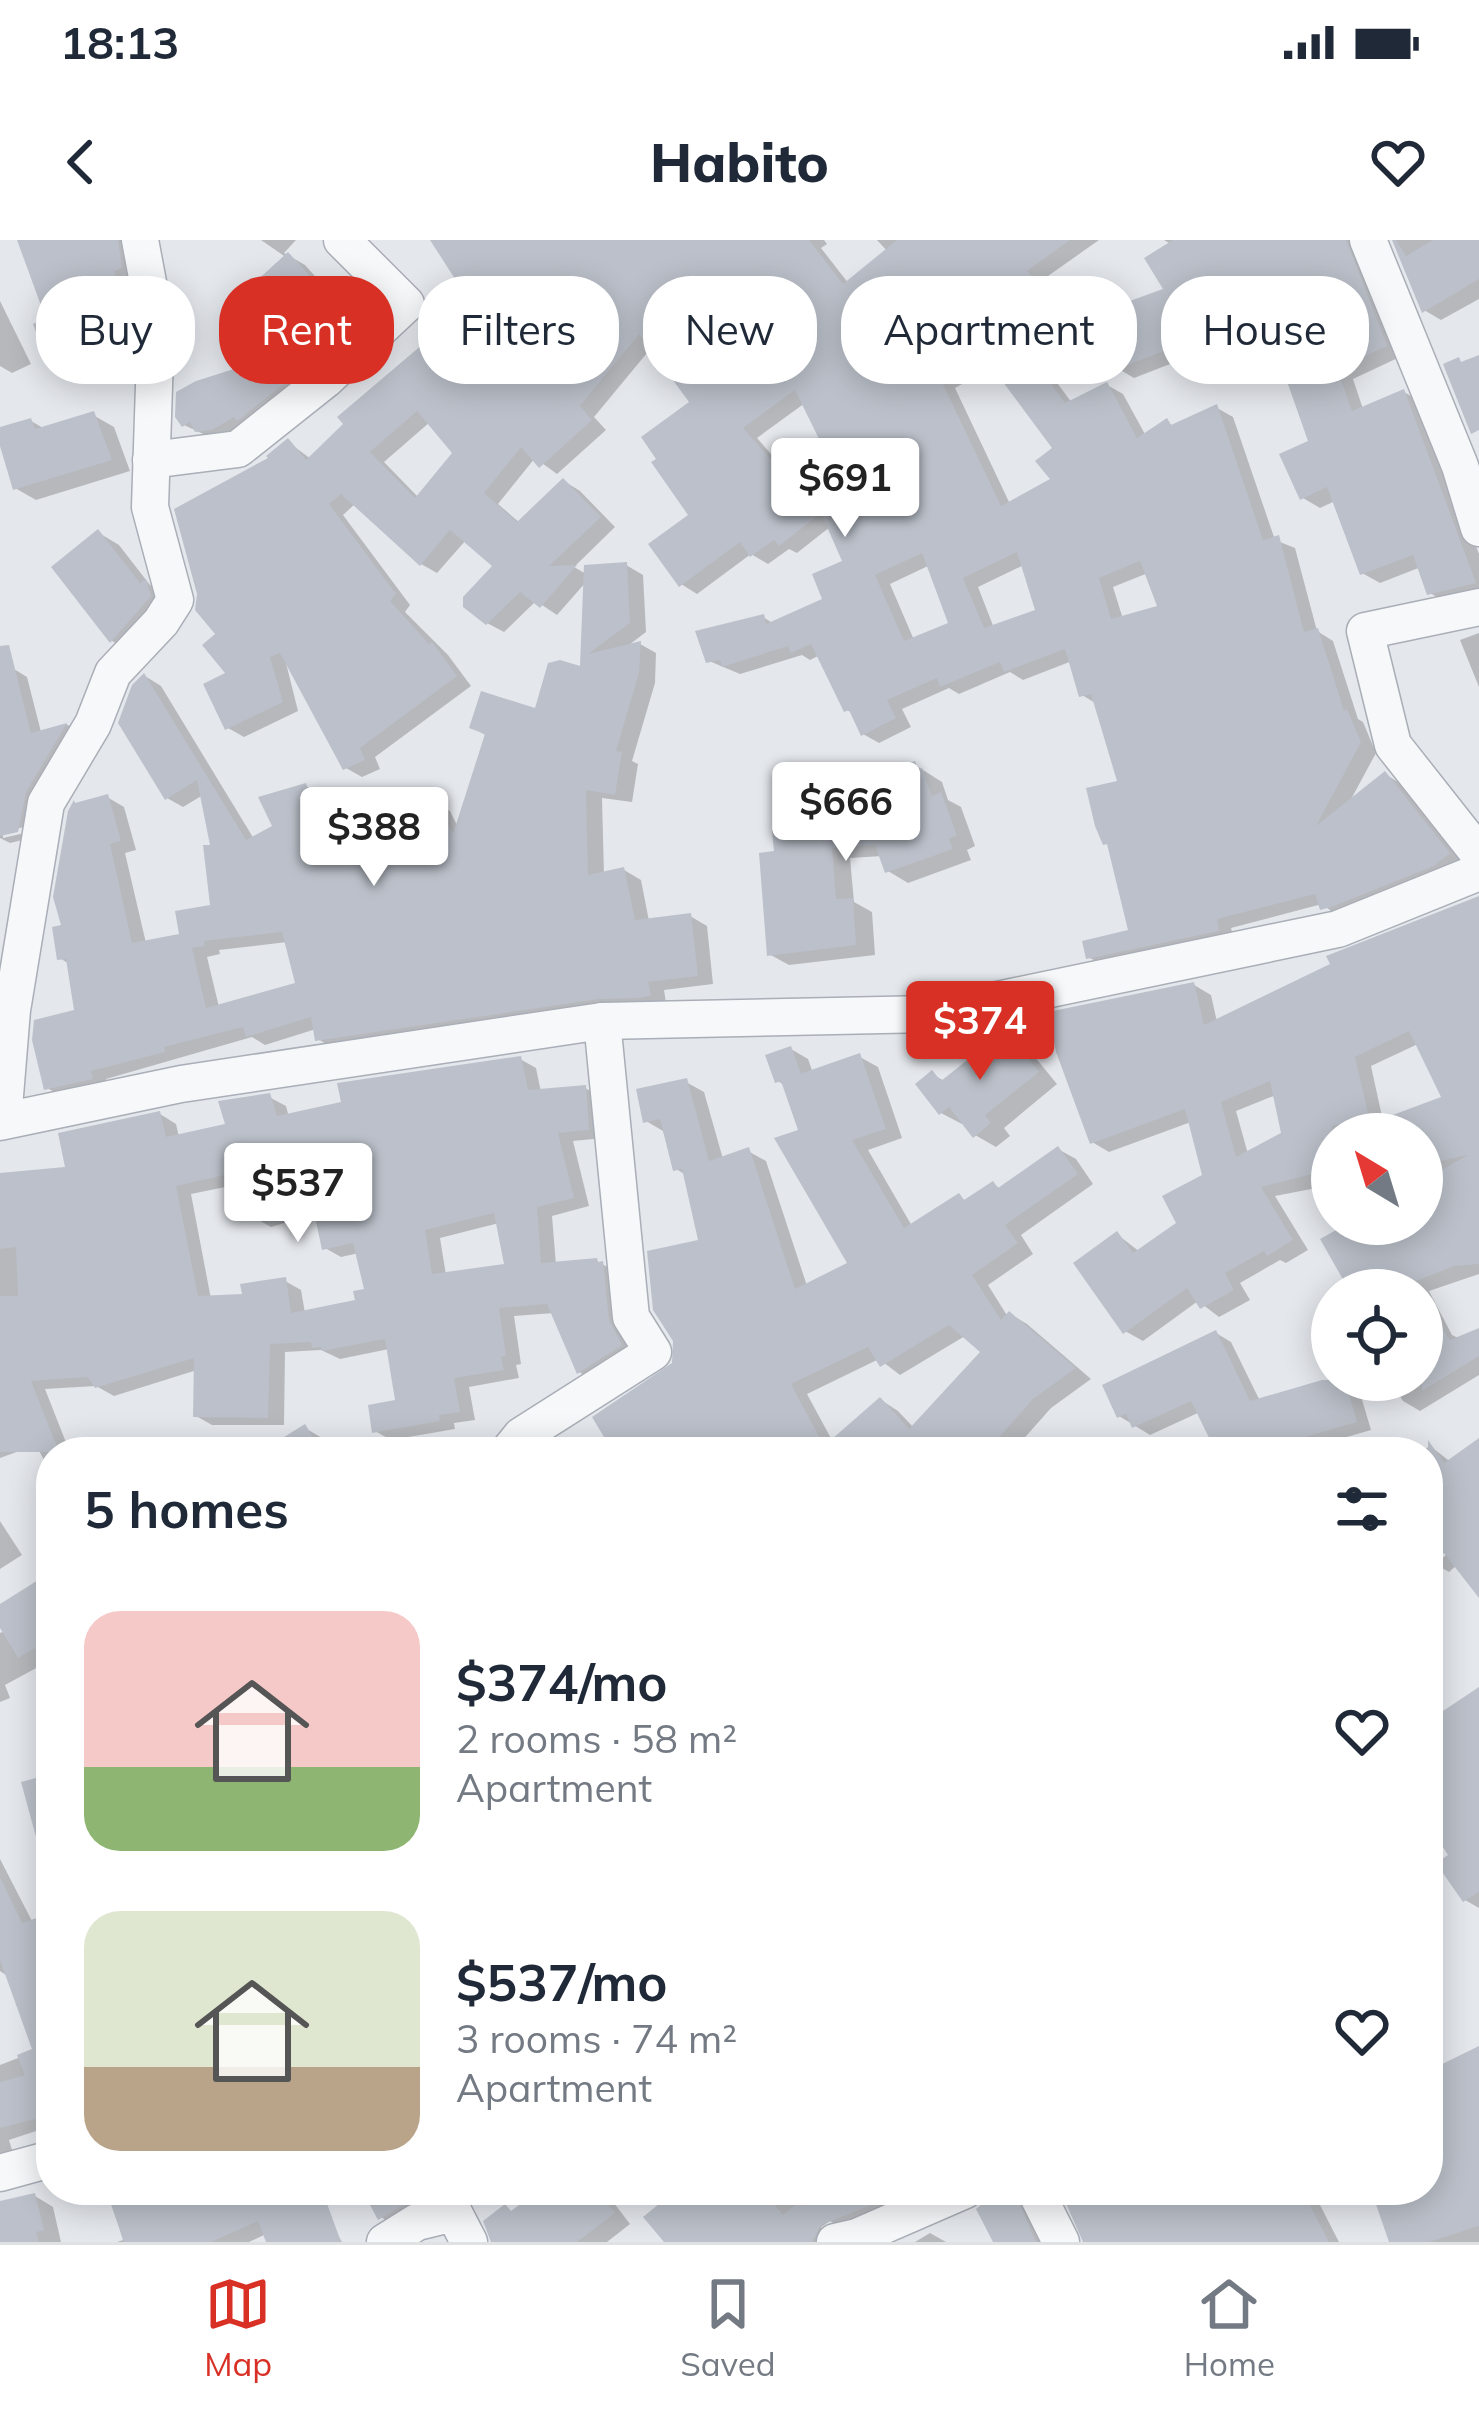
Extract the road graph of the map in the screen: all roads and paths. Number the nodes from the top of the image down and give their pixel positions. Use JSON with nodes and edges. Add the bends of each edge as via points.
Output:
{"nodes":[{"id":1,"x":140,"y":240,"type":"edge"},
{"id":2,"x":1369,"y":240,"type":"edge"},
{"id":3,"x":359,"y":244,"type":"edge"},
{"id":4,"x":151,"y":460,"type":"junction"},
{"id":5,"x":1479,"y":529,"type":"edge"},
{"id":6,"x":1479,"y":607,"type":"edge"},
{"id":7,"x":1479,"y":854,"type":"edge"},
{"id":8,"x":1479,"y":872,"type":"edge"},
{"id":9,"x":602,"y":1022,"type":"junction"},
{"id":10,"x":2,"y":1121,"type":"edge"},
{"id":11,"x":520,"y":1437,"type":"edge"},
{"id":12,"x":36,"y":2163,"type":"edge"},
{"id":13,"x":0,"y":2173,"type":"edge"},
{"id":14,"x":931,"y":2205,"type":"edge"},
{"id":15,"x":1042,"y":2205,"type":"edge"},
{"id":16,"x":385,"y":2242,"type":"edge"},
{"id":17,"x":469,"y":2242,"type":"edge"},
{"id":18,"x":835,"y":2242,"type":"edge"},
{"id":19,"x":1061,"y":2242,"type":"edge"}],
"edges":[{"from":1,"to":4,"type":"street","via":[[156,325]]},
{"from":2,"to":5,"type":"street"},
{"from":3,"to":4,"type":"street","via":[[406,304],[390,321],[238,449]]},
{"from":4,"to":10,"type":"street","via":[[150,507],[176,600],[113,673],[46,803]]},
{"from":6,"to":7,"type":"street","via":[[1365,631],[1393,745]]},
{"from":8,"to":9,"type":"street","via":[[1338,929],[931,1014]]},
{"from":9,"to":10,"type":"street","via":[[181,1084]]},
{"from":9,"to":11,"type":"street","via":[[631,1317],[653,1352]]},
{"from":12,"to":13,"type":"street"},
{"from":14,"to":18,"type":"street"},
{"from":15,"to":19,"type":"street"},
{"from":16,"to":17,"type":"street","via":[[417,2222],[454,2213]]}]}
